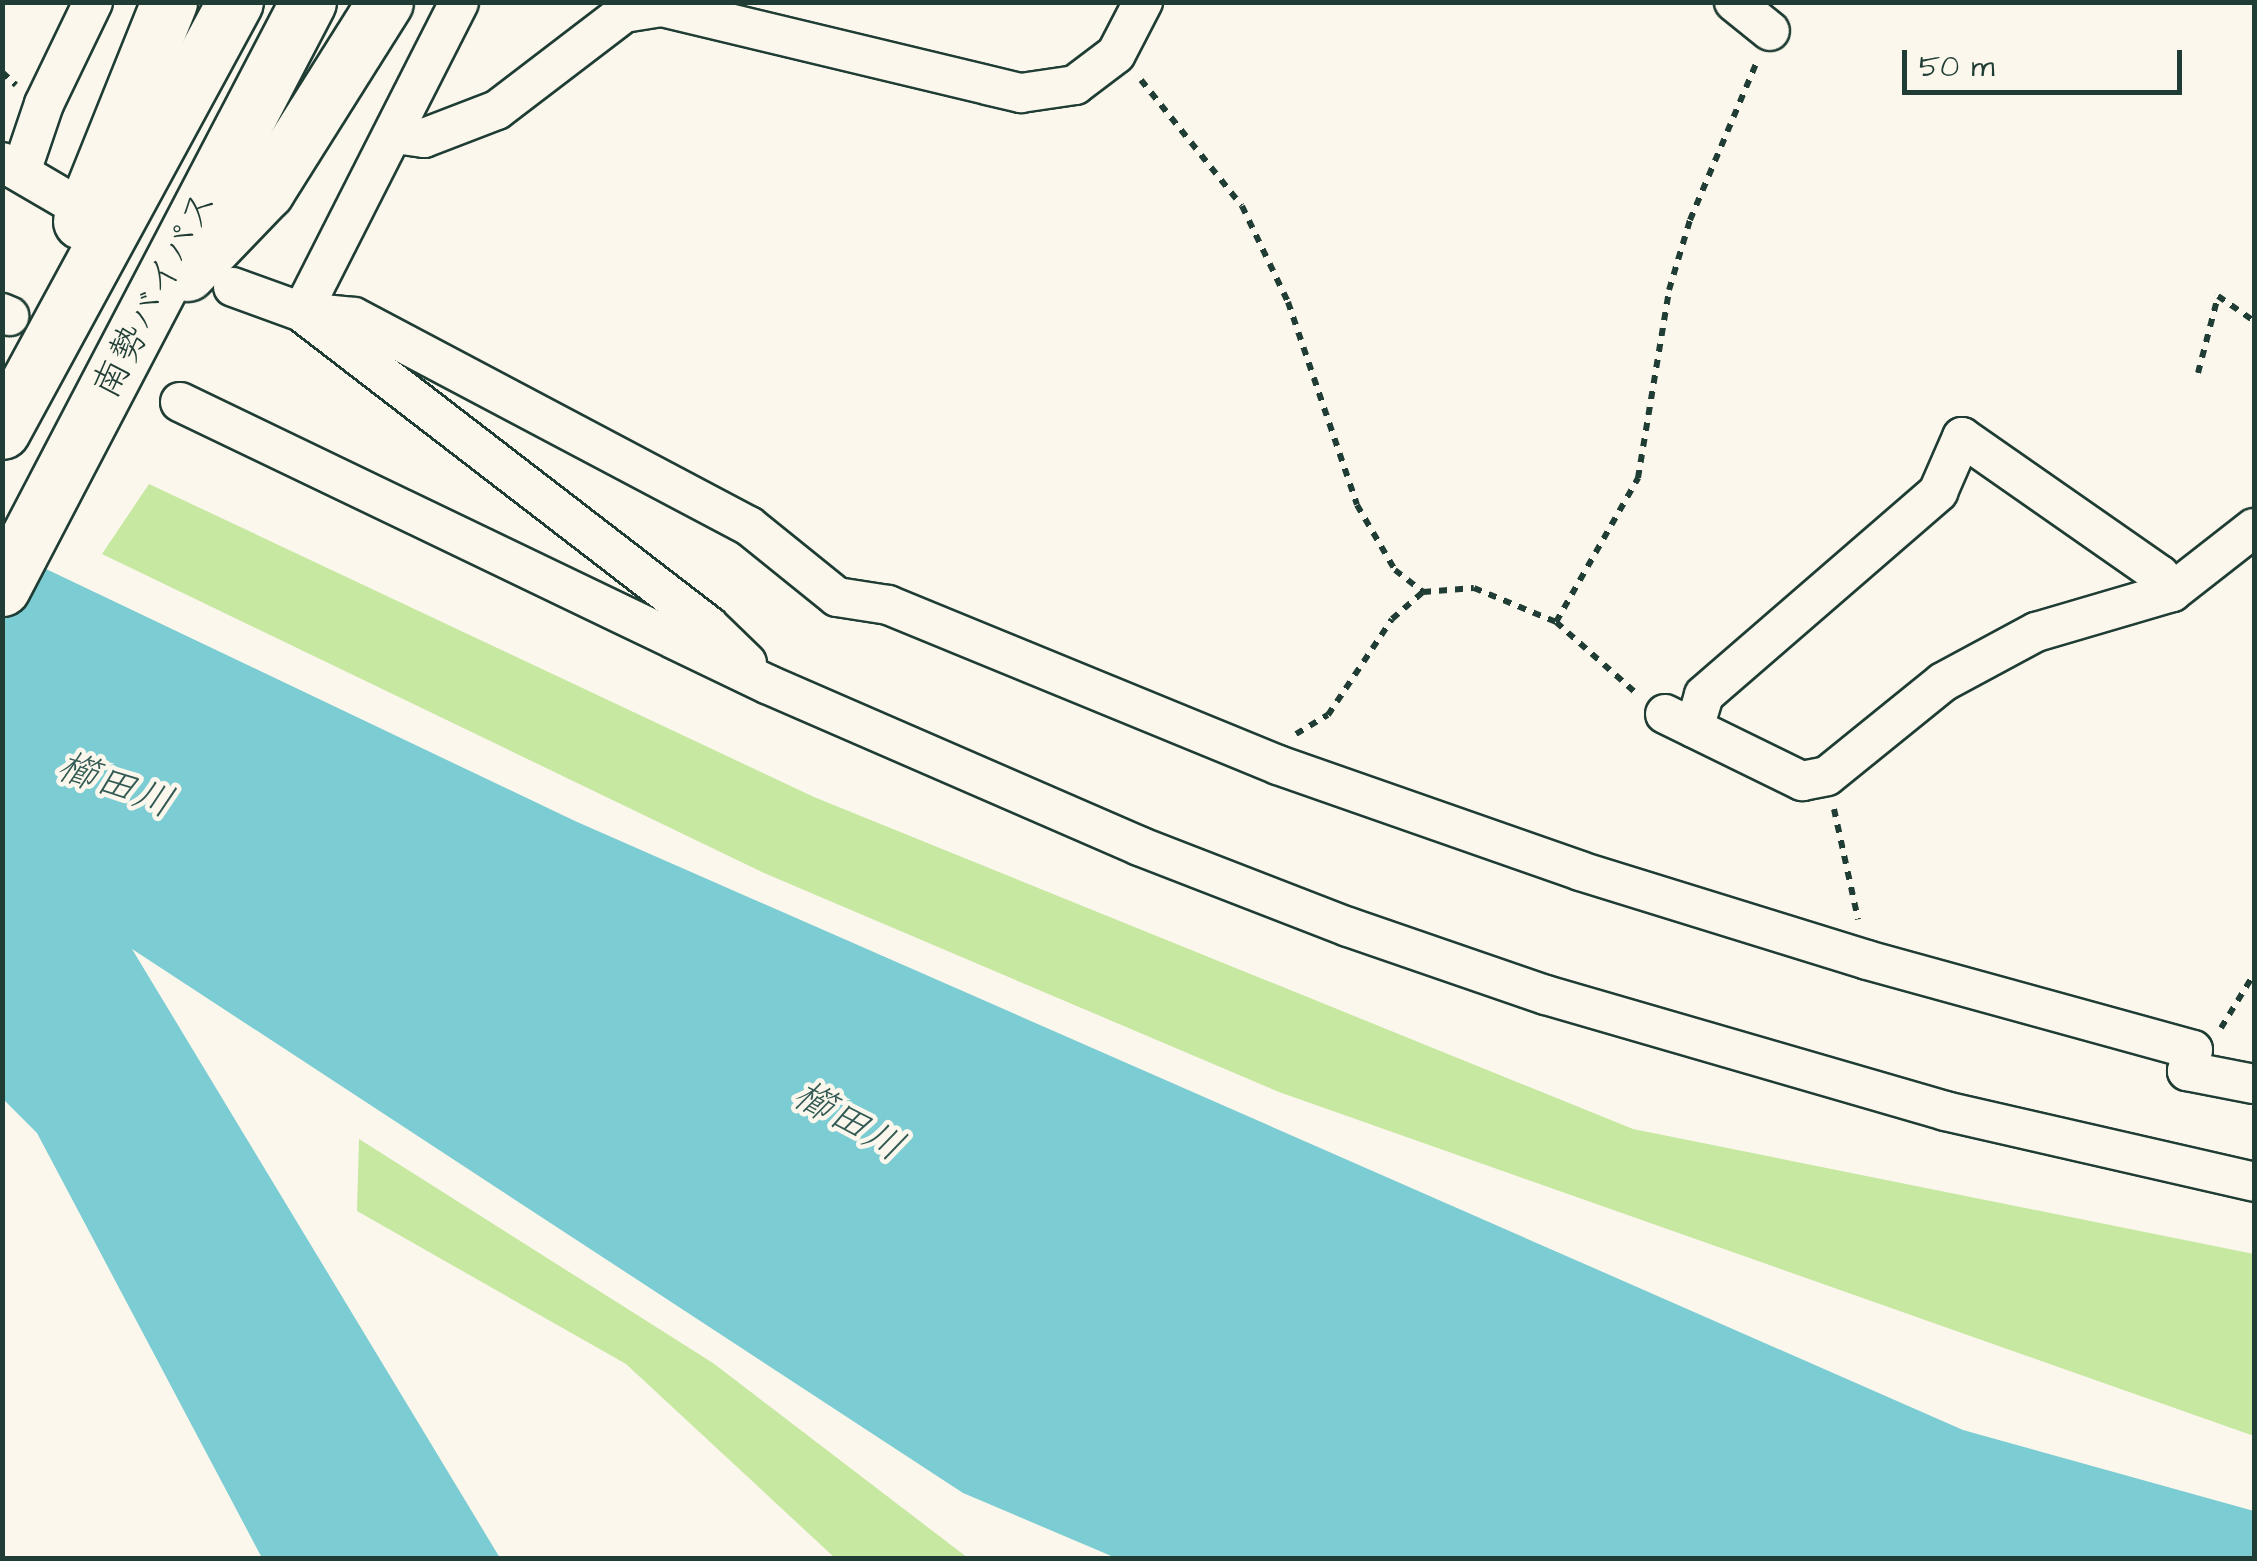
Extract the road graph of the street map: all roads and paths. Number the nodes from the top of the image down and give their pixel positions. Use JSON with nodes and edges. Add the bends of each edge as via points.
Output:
{"nodes":[{"id":1,"x":93,"y":2,"type":"edge"},
{"id":2,"x":169,"y":2,"type":"edge"},
{"id":3,"x":235,"y":2,"type":"edge"},
{"id":4,"x":308,"y":2,"type":"edge"},
{"id":5,"x":386,"y":2,"type":"edge"},
{"id":6,"x":459,"y":2,"type":"edge"},
{"id":7,"x":1143,"y":2,"type":"edge"},
{"id":8,"x":1734,"y":2,"type":"edge"},
{"id":9,"x":1770,"y":31,"type":"joint"},
{"id":10,"x":1116,"y":54,"type":"junction"},
{"id":11,"x":395,"y":134,"type":"junction"},
{"id":12,"x":12,"y":165,"type":"edge"},
{"id":13,"x":67,"y":200,"type":"dead end"},
{"id":14,"x":233,"y":287,"type":"dead end"},
{"id":15,"x":75,"y":293,"type":"junction"},
{"id":16,"x":302,"y":312,"type":"junction"},
{"id":17,"x":144,"y":318,"type":"junction"},
{"id":18,"x":2254,"y":321,"type":"edge"},
{"id":19,"x":18,"y":329,"type":"edge"},
{"id":20,"x":2198,"y":373,"type":"dead end"},
{"id":21,"x":180,"y":402,"type":"dead end"},
{"id":22,"x":2,"y":431,"type":"edge"},
{"id":23,"x":2254,"y":528,"type":"edge"},
{"id":24,"x":2,"y":588,"type":"edge"},
{"id":25,"x":1423,"y":592,"type":"junction"},
{"id":26,"x":2172,"y":592,"type":"junction"},
{"id":27,"x":1556,"y":622,"type":"junction"},
{"id":28,"x":769,"y":685,"type":"junction"},
{"id":29,"x":1679,"y":721,"type":"junction"},
{"id":30,"x":1278,"y":765,"type":"junction"},
{"id":31,"x":1815,"y":778,"type":"junction"},
{"id":32,"x":1866,"y":960,"type":"junction"},
{"id":33,"x":2254,"y":974,"type":"edge"},
{"id":34,"x":2193,"y":1050,"type":"junction"},
{"id":35,"x":2254,"y":1084,"type":"edge"},
{"id":36,"x":2254,"y":1182,"type":"edge"}],
"edges":[{"from":1,"to":12,"type":"street"},
{"from":2,"to":15,"type":"highway","via":[[81,222]]},
{"from":3,"to":15,"type":"highway","name":"南勢バイパス"},
{"from":4,"to":17,"type":"highway","name":"南勢バイパス"},
{"from":5,"to":17,"type":"highway","via":[[266,190]]},
{"from":6,"to":11,"type":"street"},
{"from":7,"to":10,"type":"street"},
{"from":8,"to":9,"type":"street"},
{"from":9,"to":27,"type":"path","via":[[1690,220],[1669,290],[1638,478]]},
{"from":10,"to":11,"type":"street","via":[[1076,85],[1022,93],[662,7],[624,12],[498,110],[424,138]]},
{"from":10,"to":25,"type":"path","via":[[1181,122],[1242,206],[1288,302],[1356,505],[1395,570]]},
{"from":11,"to":16,"type":"street"},
{"from":12,"to":13,"type":"street"},
{"from":14,"to":16,"type":"street"},
{"from":15,"to":19,"type":"highway","name":"南勢バイパス"},
{"from":16,"to":28,"type":"street","via":[[709,626]]},
{"from":16,"to":30,"type":"street","via":[[354,317],[697,498],[748,526],[837,597],[888,605]]},
{"from":17,"to":24,"type":"highway","name":"南勢バイパス"},
{"from":18,"to":20,"type":"path","via":[[2218,296]]},
{"from":19,"to":22,"type":"highway","name":"南勢バイパス"},
{"from":21,"to":28,"type":"street"},
{"from":23,"to":26,"type":"street"},
{"from":25,"to":27,"type":"path","via":[[1474,588]]},
{"from":25,"to":30,"type":"path","via":[[1392,620],[1328,715],[1287,740]]},
{"from":26,"to":29,"type":"street","via":[[2160,576],[1962,437],[1938,492]]},
{"from":26,"to":31,"type":"street","via":[[2036,632],[1943,682],[1828,776]]},
{"from":27,"to":29,"type":"path"},
{"from":28,"to":36,"type":"street","via":[[1139,846],[1546,995],[1946,1111]]},
{"from":29,"to":31,"type":"street","via":[[1802,781]]},
{"from":30,"to":32,"type":"street","via":[[1580,871]]},
{"from":31,"to":32,"type":"path","via":[[1834,806]]},
{"from":32,"to":34,"type":"street"},
{"from":33,"to":34,"type":"path","via":[[2213,1040]]},
{"from":34,"to":35,"type":"street","via":[[2187,1071]]}]}
